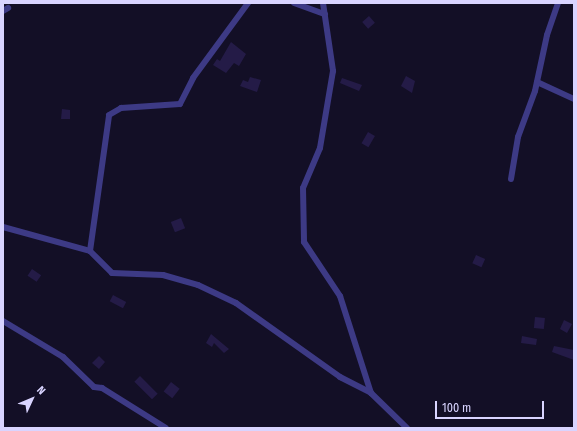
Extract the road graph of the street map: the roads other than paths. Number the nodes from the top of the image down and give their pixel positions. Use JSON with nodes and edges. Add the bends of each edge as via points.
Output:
{"nodes":[{"id":1,"x":294,"y":3,"type":"edge"},
{"id":2,"x":323,"y":3,"type":"edge"},
{"id":3,"x":558,"y":3,"type":"edge"},
{"id":4,"x":244,"y":4,"type":"edge"},
{"id":5,"x":325,"y":14,"type":"junction"},
{"id":6,"x":537,"y":82,"type":"junction"},
{"id":7,"x":574,"y":99,"type":"edge"},
{"id":8,"x":511,"y":179,"type":"dead end"},
{"id":9,"x":3,"y":227,"type":"edge"},
{"id":10,"x":90,"y":251,"type":"junction"},
{"id":11,"x":3,"y":321,"type":"edge"},
{"id":12,"x":370,"y":393,"type":"junction"},
{"id":13,"x":166,"y":428,"type":"edge"},
{"id":14,"x":407,"y":428,"type":"edge"}],
"edges":[{"from":1,"to":5,"type":"street"},
{"from":2,"to":5,"type":"street"},
{"from":3,"to":6,"type":"street"},
{"from":4,"to":10,"type":"street","via":[[194,78],[180,104],[121,108],[109,115]]},
{"from":5,"to":12,"type":"street","via":[[333,71],[320,148],[303,188],[304,242],[340,296]]},
{"from":6,"to":7,"type":"street"},
{"from":6,"to":8,"type":"street","via":[[518,137]]},
{"from":9,"to":10,"type":"street"},
{"from":10,"to":12,"type":"street","via":[[112,273],[162,275],[198,285],[236,303],[340,377]]},
{"from":11,"to":13,"type":"street","via":[[63,357],[94,387],[102,388]]},
{"from":12,"to":14,"type":"street"}]}
